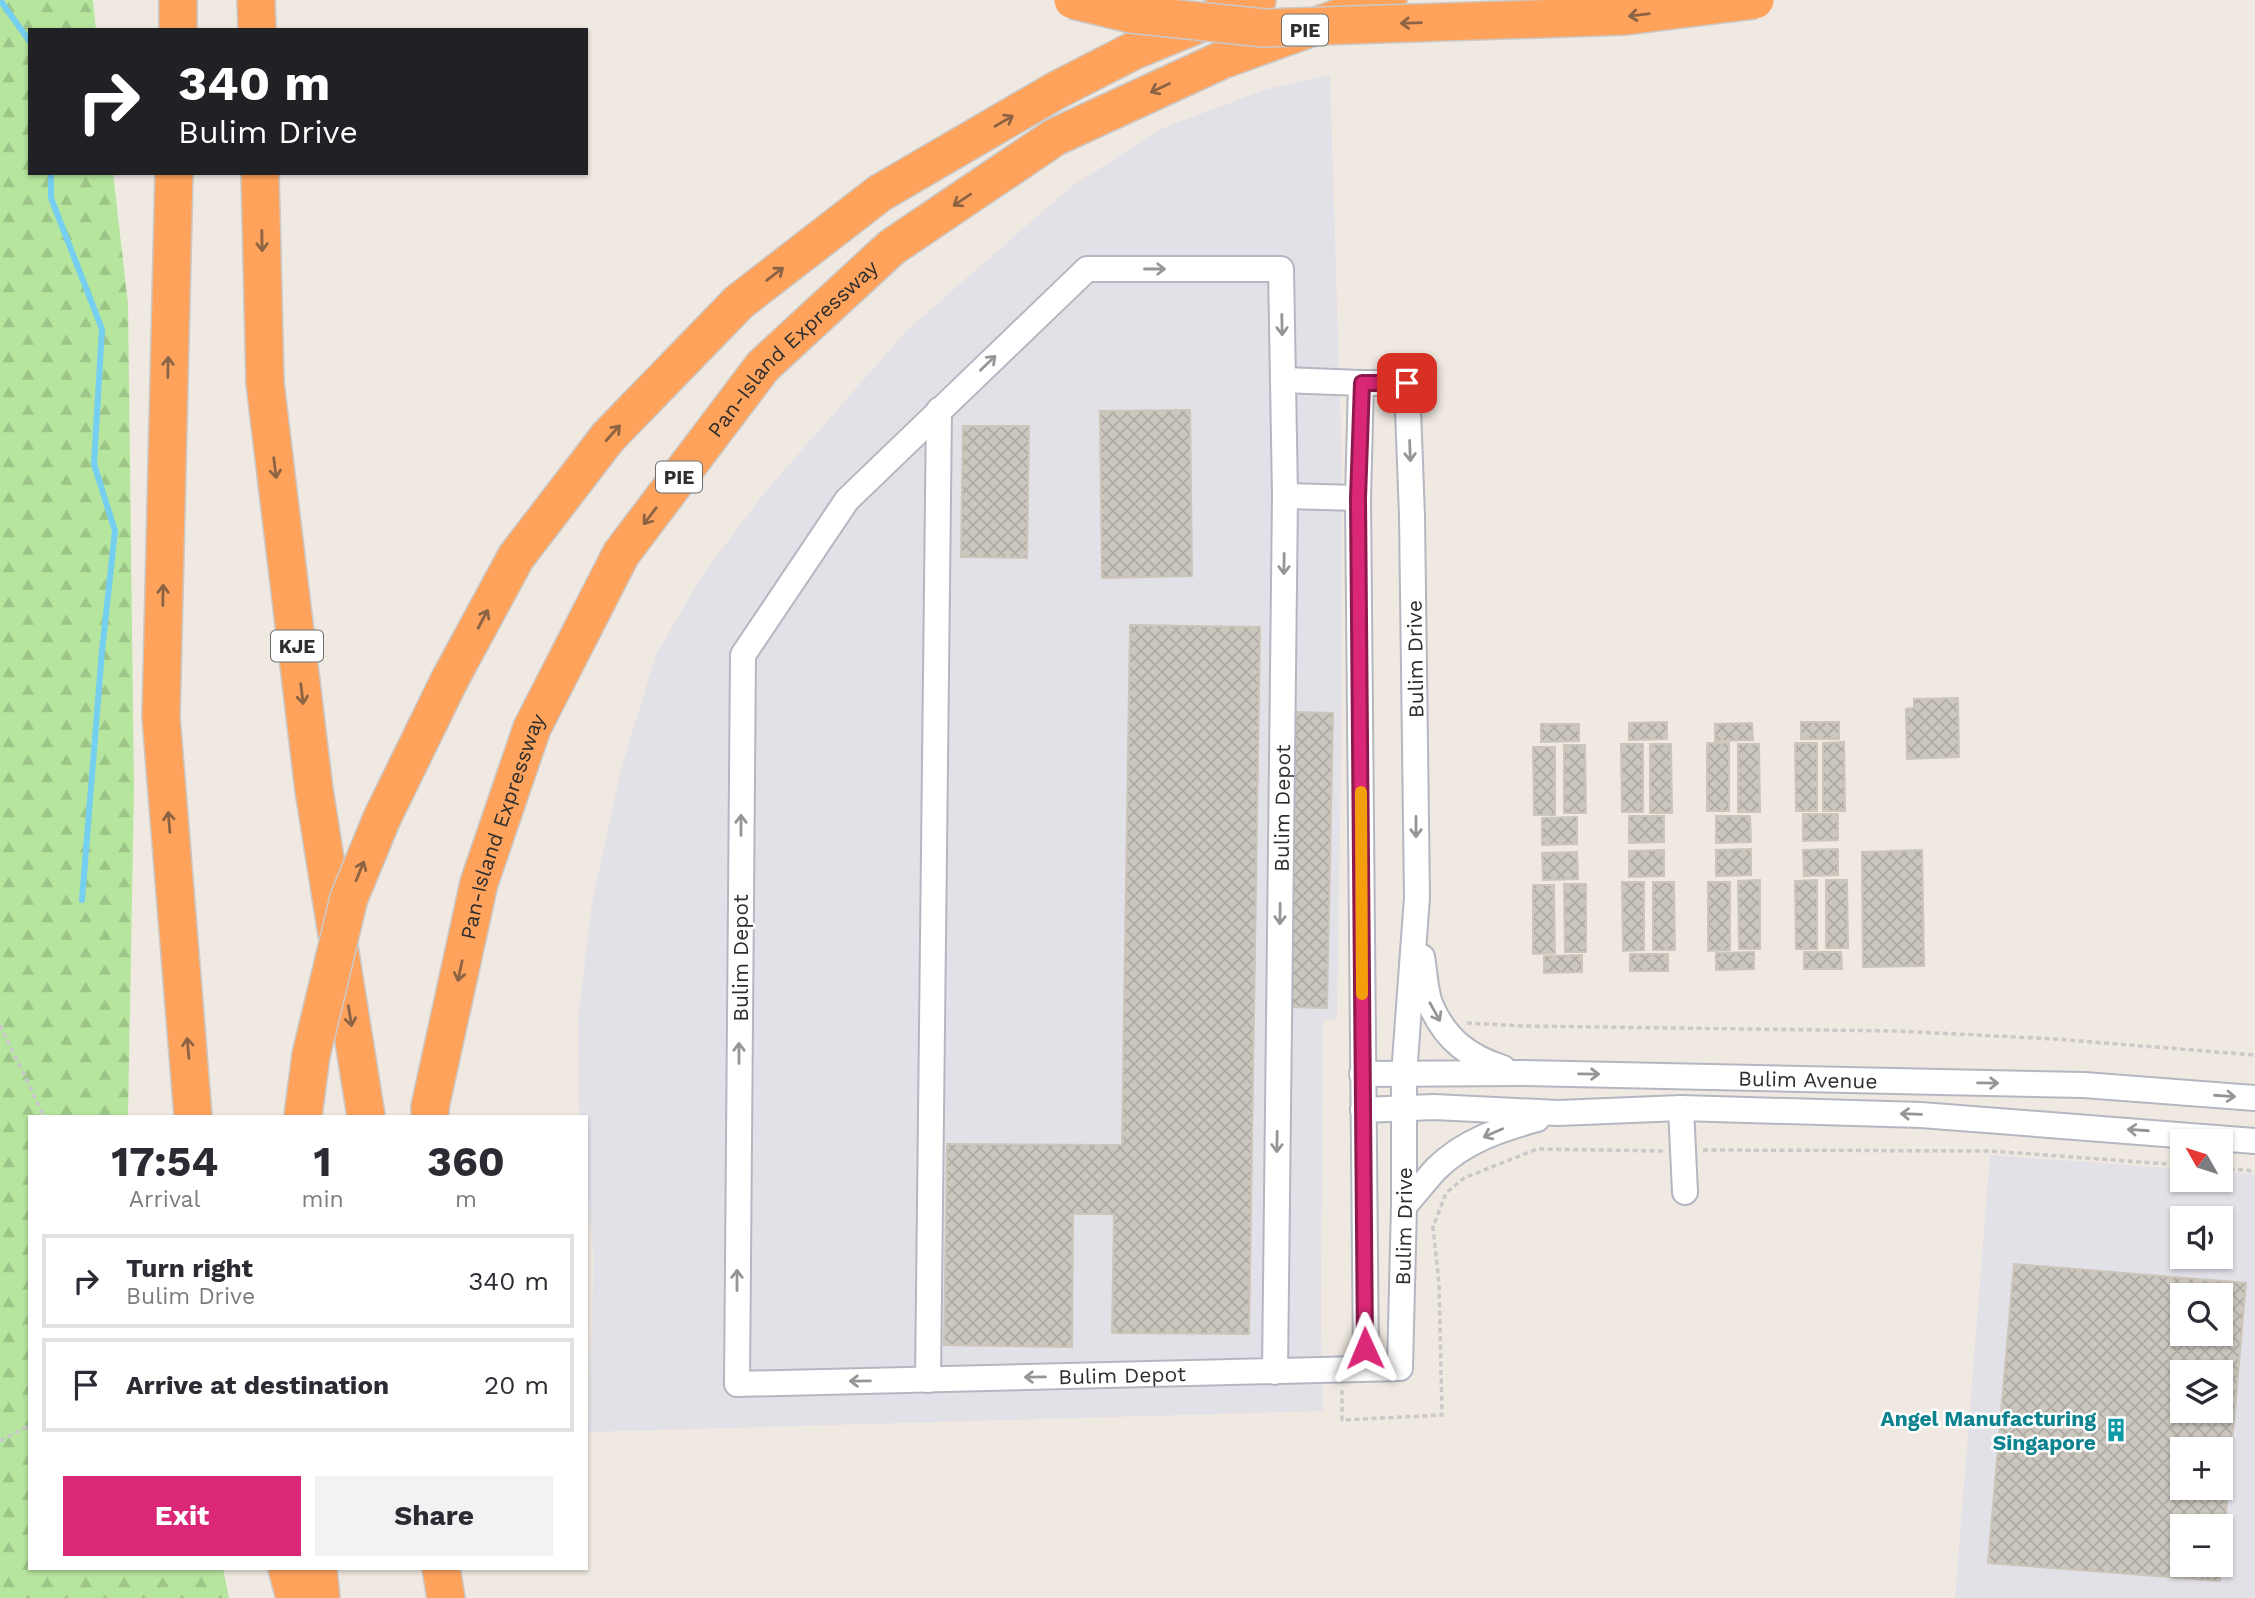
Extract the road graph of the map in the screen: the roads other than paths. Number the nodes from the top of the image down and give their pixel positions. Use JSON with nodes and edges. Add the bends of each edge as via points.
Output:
{"nodes":[{"id":1,"x":178,"y":0,"type":"edge"},
{"id":2,"x":256,"y":0,"type":"edge"},
{"id":3,"x":1073,"y":0,"type":"edge"},
{"id":4,"x":1257,"y":0,"type":"edge"},
{"id":5,"x":1388,"y":0,"type":"edge"},
{"id":6,"x":1755,"y":0,"type":"edge"},
{"id":7,"x":178,"y":28,"type":"edge"},
{"id":8,"x":257,"y":28,"type":"edge"},
{"id":9,"x":174,"y":175,"type":"edge"},
{"id":10,"x":260,"y":175,"type":"edge"},
{"id":11,"x":1283,"y":380,"type":"junction"},
{"id":12,"x":1362,"y":383,"type":"junction"},
{"id":13,"x":939,"y":411,"type":"junction"},
{"id":14,"x":1284,"y":496,"type":"junction"},
{"id":15,"x":1358,"y":498,"type":"junction"},
{"id":16,"x":1417,"y":897,"type":"junction"},
{"id":17,"x":1521,"y":1073,"type":"junction"},
{"id":18,"x":1362,"y":1074,"type":"junction"},
{"id":19,"x":1404,"y":1075,"type":"junction"},
{"id":20,"x":2255,"y":1098,"type":"edge"},
{"id":21,"x":1404,"y":1108,"type":"junction"},
{"id":22,"x":1681,"y":1108,"type":"junction"},
{"id":23,"x":1363,"y":1110,"type":"junction"},
{"id":24,"x":1558,"y":1113,"type":"junction"},
{"id":25,"x":193,"y":1115,"type":"edge"},
{"id":26,"x":303,"y":1115,"type":"edge"},
{"id":27,"x":366,"y":1115,"type":"edge"},
{"id":28,"x":430,"y":1115,"type":"edge"},
{"id":29,"x":2255,"y":1141,"type":"edge"},
{"id":30,"x":1685,"y":1192,"type":"dead end"},
{"id":31,"x":1404,"y":1206,"type":"junction"},
{"id":32,"x":1354,"y":1368,"type":"junction"},
{"id":33,"x":1275,"y":1372,"type":"junction"},
{"id":34,"x":928,"y":1380,"type":"junction"},
{"id":35,"x":288,"y":1570,"type":"edge"},
{"id":36,"x":318,"y":1570,"type":"edge"},
{"id":37,"x":441,"y":1570,"type":"edge"},
{"id":38,"x":451,"y":1570,"type":"edge"},
{"id":39,"x":295,"y":1598,"type":"edge"},
{"id":40,"x":321,"y":1598,"type":"edge"},
{"id":41,"x":446,"y":1598,"type":"edge"},
{"id":42,"x":453,"y":1598,"type":"edge"}],
"edges":[{"from":1,"to":7,"type":"highway"},
{"from":2,"to":8,"type":"highway"},
{"from":6,"to":3,"type":"highway","one_way":true,"bridge":true,"via":[[1626,16],[1264,28],[1131,14]]},
{"from":26,"to":4,"type":"highway","number":"PIE","one_way":true,"bridge":true,"via":[[311,1055],[349,898],[382,818],[516,558],[608,437],[739,302],[880,193],[1133,51]]},
{"from":5,"to":28,"type":"highway","name":"Pan-Island Expressway","number":"PIE","one_way":true,"via":[[1222,60],[1055,137],[892,247],[763,366],[621,554],[532,728],[479,883]]},
{"from":25,"to":9,"type":"highway","one_way":true,"via":[[160,717]]},
{"from":10,"to":27,"type":"highway","number":"KJE","one_way":true,"via":[[265,383],[314,790]]},
{"from":11,"to":12,"type":"street"},
{"from":13,"to":11,"type":"street","name":"Bulim Depot","one_way":true,"via":[[1087,269],[1281,269]]},
{"from":11,"to":14,"type":"street","name":"Bulim Depot"},
{"from":12,"to":15,"type":"street","name":"Bulim Drive"},
{"from":12,"to":16,"type":"street","name":"Bulim Drive","one_way":true,"via":[[1407,383]]},
{"from":13,"to":34,"type":"street"},
{"from":34,"to":13,"type":"street","name":"Bulim Depot","one_way":true,"via":[[737,1384],[743,655],[847,500]]},
{"from":14,"to":15,"type":"street"},
{"from":14,"to":33,"type":"street","name":"Bulim Depot","one_way":true},
{"from":15,"to":18,"type":"street","name":"Bulim Drive"},
{"from":16,"to":17,"type":"street","one_way":true,"via":[[1430,1004],[1459,1047]]},
{"from":16,"to":19,"type":"street","name":"Bulim Drive"},
{"from":17,"to":19,"type":"street","name":"Bulim Avenue"},
{"from":17,"to":20,"type":"street","name":"Bulim Avenue","one_way":true,"via":[[2084,1085]]},
{"from":18,"to":19,"type":"street","name":"Bulim Avenue"},
{"from":18,"to":23,"type":"street","name":"Bulim Drive"},
{"from":19,"to":21,"type":"street","name":"Bulim Drive"},
{"from":21,"to":23,"type":"street","name":"Bulim Avenue"},
{"from":21,"to":24,"type":"street","name":"Bulim Avenue"},
{"from":21,"to":31,"type":"street","name":"Bulim Drive"},
{"from":22,"to":24,"type":"street","name":"Bulim Avenue"},
{"from":29,"to":22,"type":"street","name":"Bulim Avenue","one_way":true,"via":[[1921,1115]]},
{"from":22,"to":30,"type":"street"},
{"from":23,"to":32,"type":"street","name":"Bulim Drive"},
{"from":24,"to":31,"type":"street","one_way":true,"via":[[1500,1129],[1459,1150]]},
{"from":31,"to":32,"type":"street","name":"Bulim Drive","via":[[1400,1367]]},
{"from":32,"to":33,"type":"street","name":"Bulim Depot"},
{"from":33,"to":34,"type":"street","name":"Bulim Depot","one_way":true},
{"from":35,"to":39,"type":"highway"},
{"from":36,"to":40,"type":"highway"},
{"from":37,"to":41,"type":"highway"},
{"from":38,"to":42,"type":"highway"}]}
